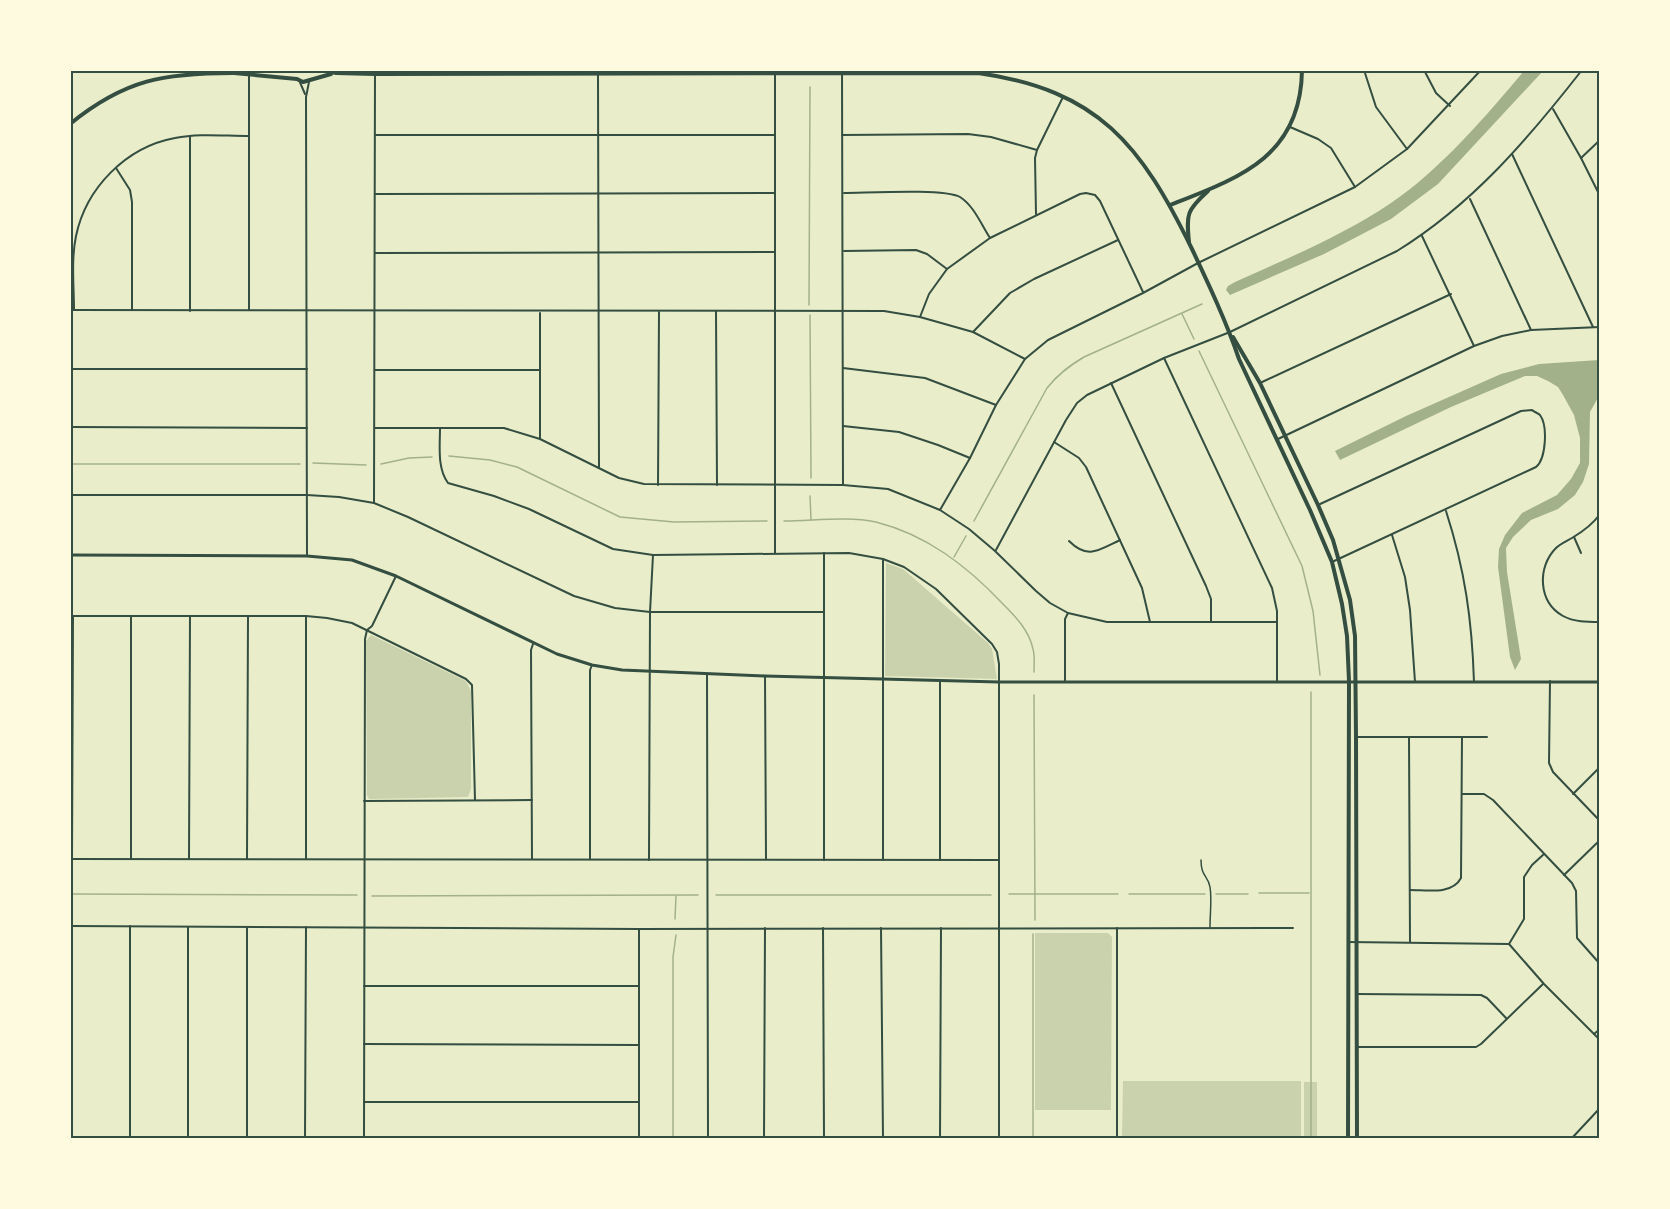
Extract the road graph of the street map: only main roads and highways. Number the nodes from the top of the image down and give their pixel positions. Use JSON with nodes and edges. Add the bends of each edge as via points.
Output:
{"nodes":[{"id":1,"x":242,"y":70,"type":"edge"},
{"id":2,"x":323,"y":70,"type":"edge"},
{"id":3,"x":1302,"y":70,"type":"edge"},
{"id":4,"x":707,"y":71,"type":"edge"},
{"id":5,"x":900,"y":71,"type":"edge"},
{"id":6,"x":295,"y":72,"type":"edge"},
{"id":7,"x":375,"y":72,"type":"edge"},
{"id":8,"x":775,"y":72,"type":"edge"},
{"id":9,"x":842,"y":72,"type":"edge"},
{"id":10,"x":959,"y":72,"type":"edge"},
{"id":11,"x":233,"y":73,"type":"junction"},
{"id":12,"x":336,"y":73,"type":"junction"},
{"id":13,"x":298,"y":79,"type":"junction"},
{"id":14,"x":71,"y":123,"type":"edge"},
{"id":15,"x":1210,"y":189,"type":"junction"},
{"id":16,"x":1170,"y":205,"type":"junction"},
{"id":17,"x":1190,"y":245,"type":"junction"},
{"id":18,"x":1230,"y":332,"type":"junction"},
{"id":19,"x":1348,"y":1138,"type":"edge"},
{"id":20,"x":1357,"y":1138,"type":"edge"}],
"edges":[{"from":1,"to":11,"type":"main road"},
{"from":2,"to":12,"type":"main road"},
{"from":3,"to":15,"type":"main road","via":[[1299,103],[1276,148],[1245,173]]},
{"from":4,"to":7,"type":"main road"},
{"from":4,"to":8,"type":"main road"},
{"from":5,"to":9,"type":"main road"},
{"from":5,"to":10,"type":"main road"},
{"from":6,"to":13,"type":"main road"},
{"from":7,"to":12,"type":"main road"},
{"from":8,"to":9,"type":"main road"},
{"from":10,"to":16,"type":"main road","via":[[1007,77],[1036,85],[1064,96],[1100,118],[1134,149]]},
{"from":11,"to":13,"type":"main road"},
{"from":11,"to":14,"type":"main road","via":[[192,73],[152,79],[118,91]]},
{"from":12,"to":13,"type":"main road","via":[[303,82]]},
{"from":15,"to":16,"type":"main road"},
{"from":15,"to":17,"type":"main road","via":[[1188,214]]},
{"from":16,"to":17,"type":"main road"},
{"from":17,"to":18,"type":"main road"},
{"from":18,"to":19,"type":"main road","via":[[1324,541],[1347,636]]},
{"from":18,"to":20,"type":"main road","via":[[1260,383],[1318,505],[1350,600],[1355,636]]}]}
